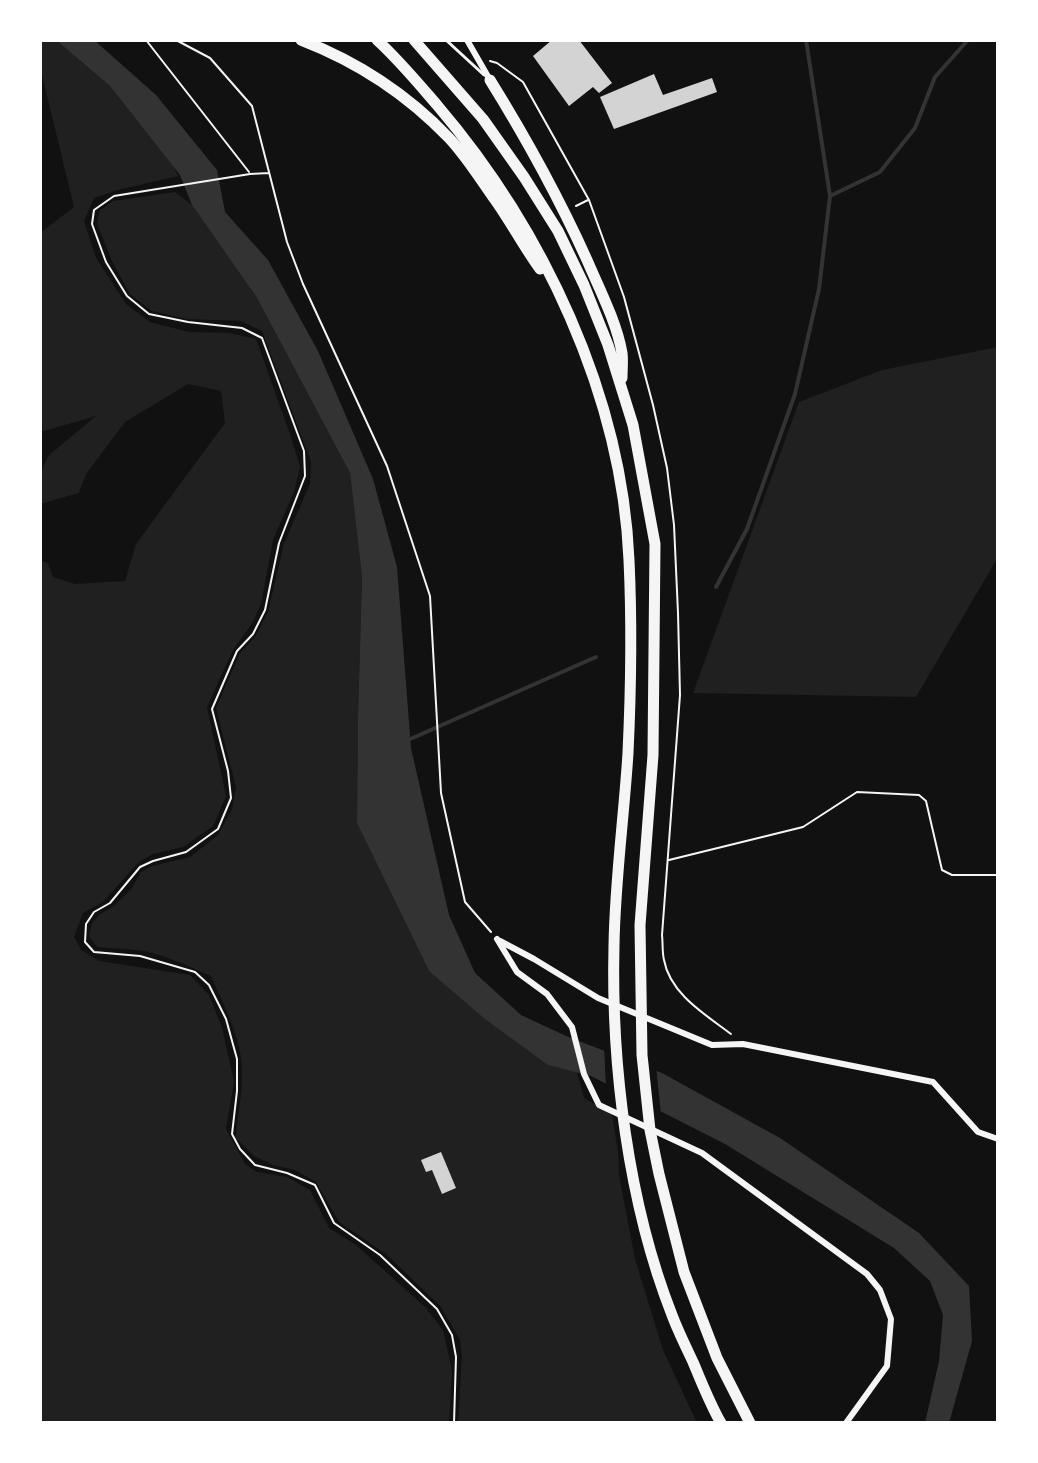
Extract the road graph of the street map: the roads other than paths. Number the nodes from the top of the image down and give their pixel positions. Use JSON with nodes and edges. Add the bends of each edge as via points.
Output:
{"nodes":[{"id":1,"x":301,"y":40,"type":"edge"},
{"id":2,"x":377,"y":40,"type":"edge"},
{"id":3,"x":414,"y":40,"type":"edge"},
{"id":4,"x":446,"y":40,"type":"edge"},
{"id":5,"x":467,"y":40,"type":"edge"},
{"id":6,"x":490,"y":80,"type":"junction"},
{"id":7,"x":560,"y":297,"type":"junction"},
{"id":8,"x":622,"y":386,"type":"junction"},
{"id":9,"x":998,"y":1139,"type":"edge"},
{"id":10,"x":721,"y":1423,"type":"edge"},
{"id":11,"x":750,"y":1423,"type":"edge"},
{"id":12,"x":846,"y":1423,"type":"edge"}],
"edges":[{"from":1,"to":7,"type":"highway","via":[[391,86],[450,139]]},
{"from":2,"to":7,"type":"highway","via":[[461,133],[504,193]]},
{"from":3,"to":8,"type":"highway","via":[[483,119],[558,231]]},
{"from":4,"to":6,"type":"lane"},
{"from":5,"to":6,"type":"street"},
{"from":6,"to":8,"type":"highway","via":[[565,211],[614,326],[622,353]]},
{"from":7,"to":10,"type":"highway","via":[[587,355],[605,416],[629,558],[628,753],[614,943],[619,1086],[646,1233],[671,1314]]},
{"from":8,"to":11,"type":"highway","via":[[655,544],[653,755],[640,925],[642,1055],[650,1130],[684,1272],[717,1358]]},
{"from":9,"to":12,"type":"street","via":[[978,1132],[933,1082],[743,1044],[712,1045],[598,998],[497,939],[517,972],[547,994],[572,1027],[584,1074],[599,1105],[702,1153],[867,1274],[880,1290],[891,1319],[887,1366]]}]}
